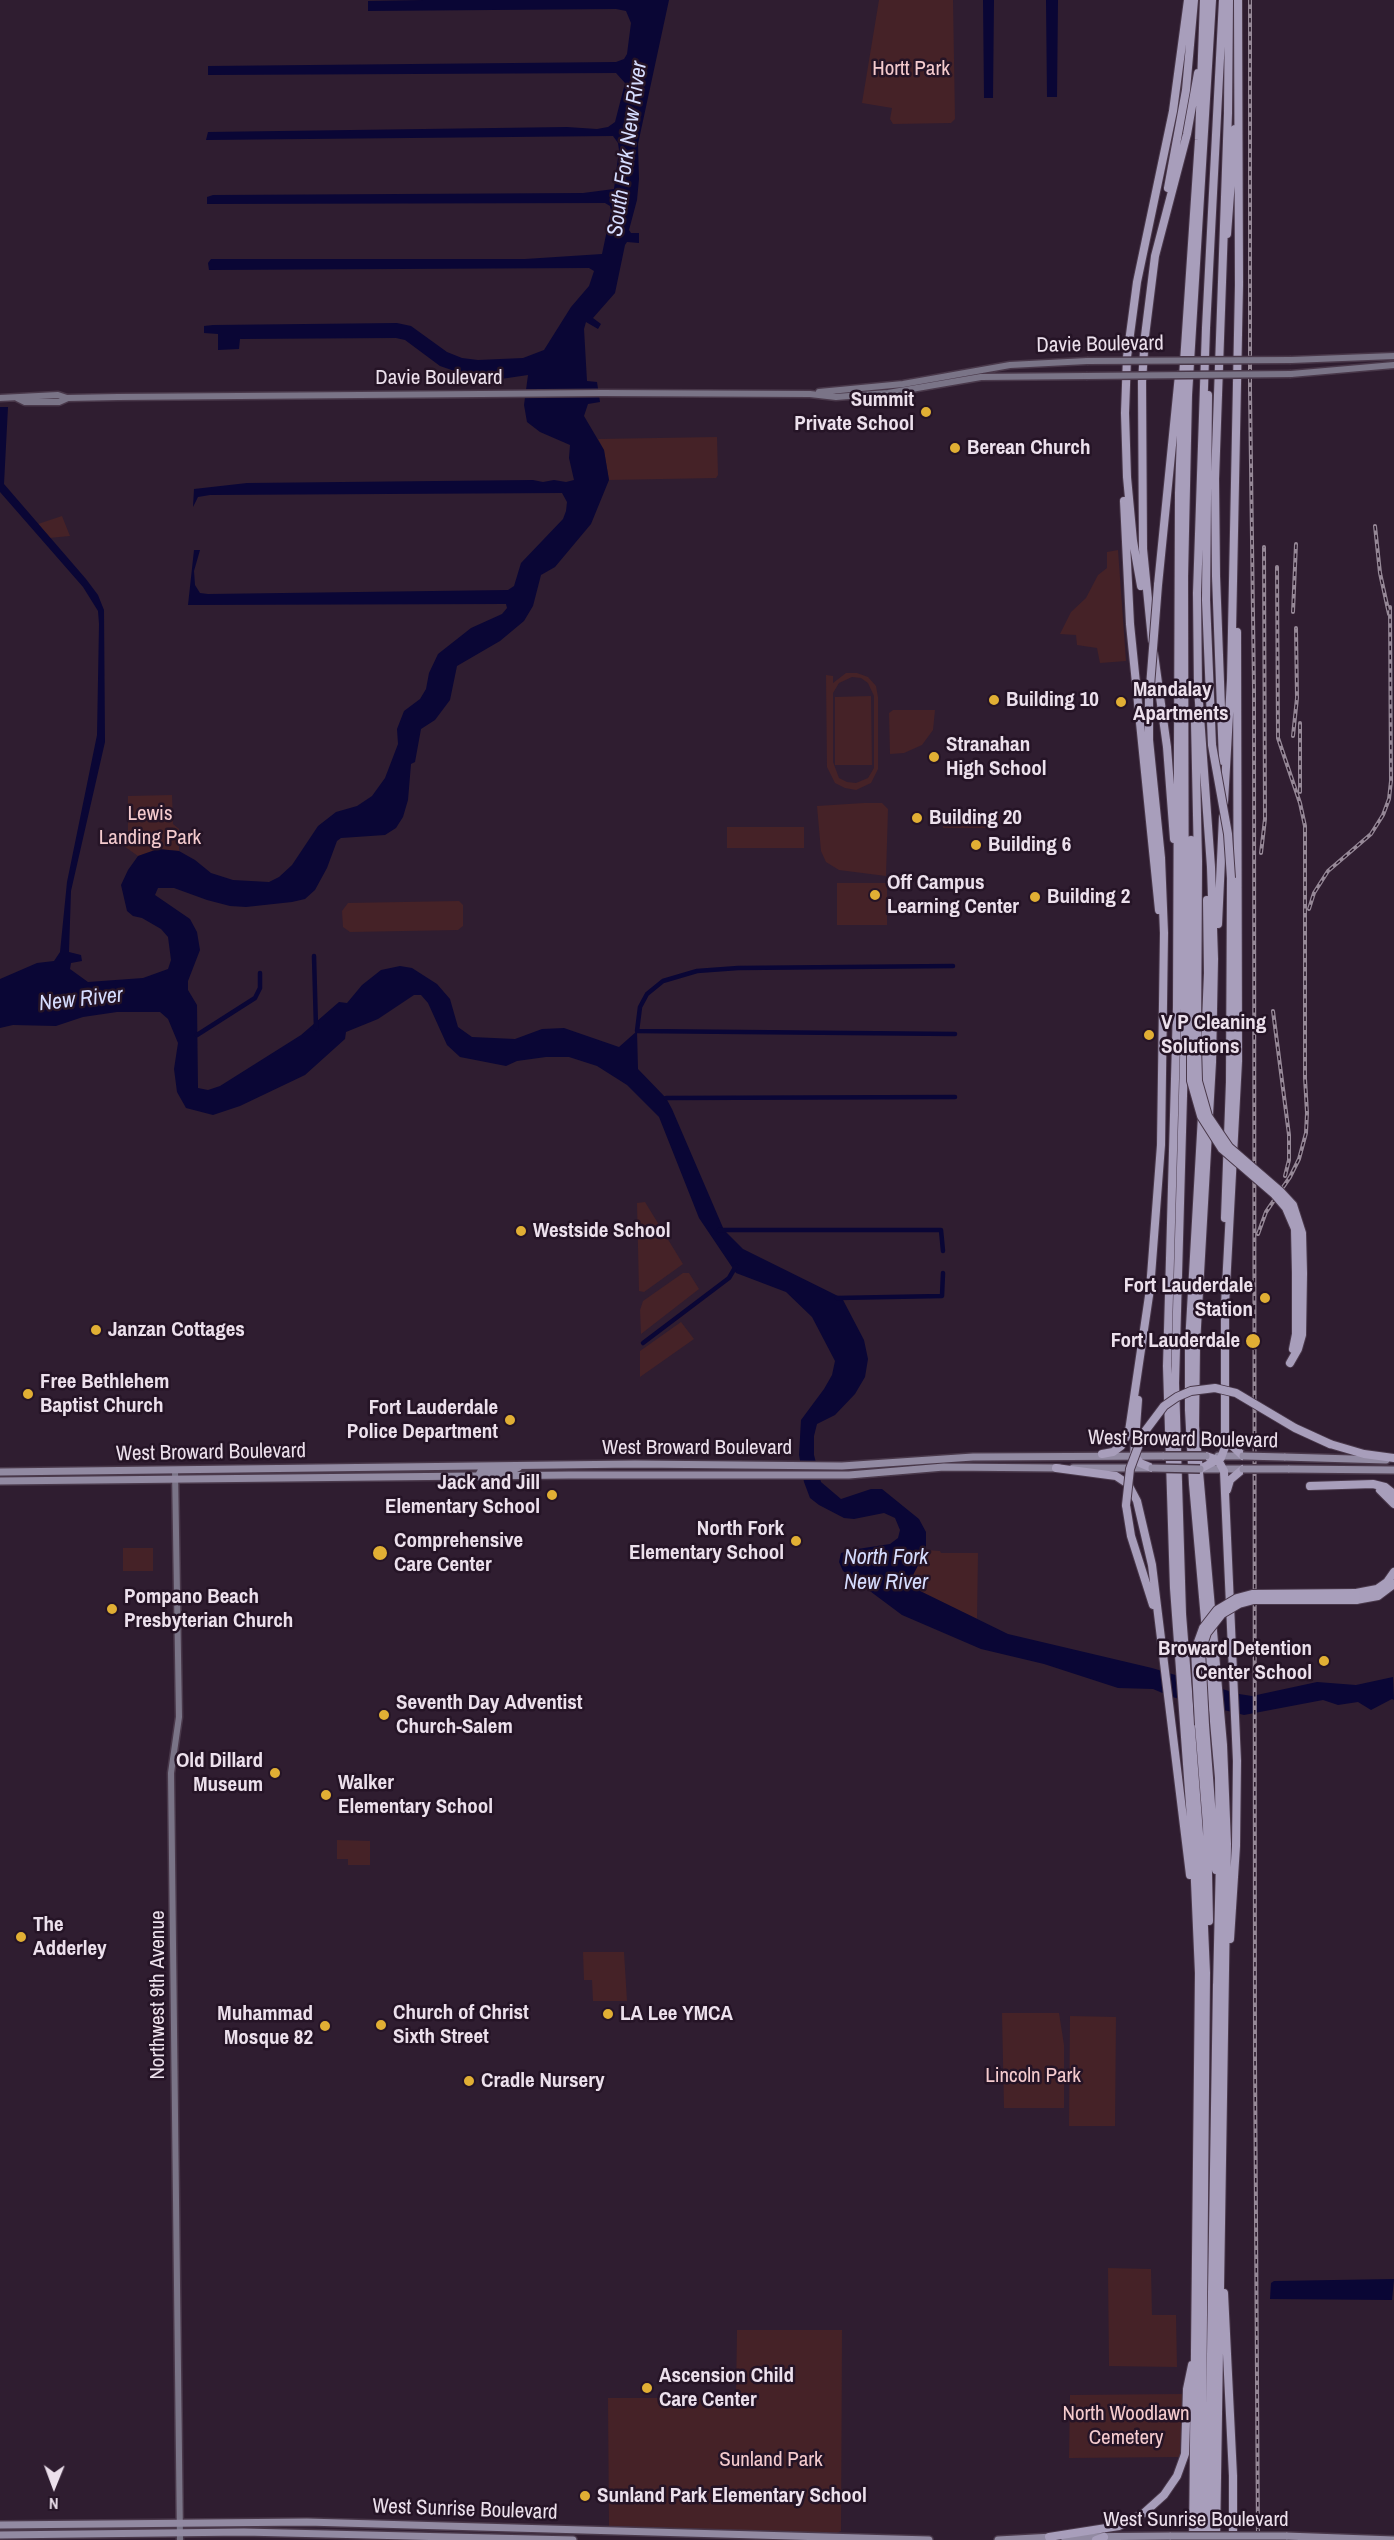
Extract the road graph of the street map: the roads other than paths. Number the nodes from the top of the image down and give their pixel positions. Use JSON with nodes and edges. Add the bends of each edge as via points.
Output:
{"nodes":[{"id":1,"x":1188,"y":0,"type":"edge"},
{"id":2,"x":1194,"y":0,"type":"edge"},
{"id":3,"x":1204,"y":0,"type":"edge"},
{"id":4,"x":1212,"y":0,"type":"edge"},
{"id":5,"x":1221,"y":0,"type":"edge"},
{"id":6,"x":1229,"y":0,"type":"edge"},
{"id":7,"x":1238,"y":0,"type":"edge"},
{"id":8,"x":1203,"y":51,"type":"junction"},
{"id":9,"x":1238,"y":62,"type":"junction"},
{"id":10,"x":1157,"y":247,"type":"junction"},
{"id":11,"x":1222,"y":277,"type":"junction"},
{"id":12,"x":1185,"y":347,"type":"junction"},
{"id":13,"x":1394,"y":356,"type":"edge"},
{"id":14,"x":1143,"y":360,"type":"junction"},
{"id":15,"x":1219,"y":360,"type":"junction"},
{"id":16,"x":1394,"y":365,"type":"edge"},
{"id":17,"x":1204,"y":369,"type":"junction"},
{"id":18,"x":1142,"y":375,"type":"junction"},
{"id":19,"x":1217,"y":375,"type":"junction"},
{"id":20,"x":860,"y":389,"type":"junction"},
{"id":21,"x":810,"y":394,"type":"junction"},
{"id":22,"x":843,"y":397,"type":"junction"},
{"id":23,"x":0,"y":398,"type":"edge"},
{"id":24,"x":1125,"y":413,"type":"junction"},
{"id":25,"x":1234,"y":552,"type":"junction"},
{"id":26,"x":1150,"y":628,"type":"junction"},
{"id":27,"x":1195,"y":722,"type":"junction"},
{"id":28,"x":1186,"y":770,"type":"junction"},
{"id":29,"x":1224,"y":792,"type":"junction"},
{"id":30,"x":1178,"y":885,"type":"junction"},
{"id":31,"x":1215,"y":959,"type":"junction"},
{"id":32,"x":1163,"y":980,"type":"junction"},
{"id":33,"x":1194,"y":1045,"type":"junction"},
{"id":34,"x":1225,"y":1305,"type":"junction"},
{"id":35,"x":1288,"y":1362,"type":"dead end"},
{"id":36,"x":1138,"y":1377,"type":"junction"},
{"id":37,"x":1226,"y":1440,"type":"junction"},
{"id":38,"x":1102,"y":1454,"type":"junction"},
{"id":39,"x":1134,"y":1455,"type":"junction"},
{"id":40,"x":1206,"y":1456,"type":"joint"},
{"id":41,"x":1243,"y":1456,"type":"junction"},
{"id":42,"x":1394,"y":1459,"type":"edge"},
{"id":43,"x":904,"y":1461,"type":"junction"},
{"id":44,"x":1219,"y":1461,"type":"junction"},
{"id":45,"x":579,"y":1465,"type":"junction"},
{"id":46,"x":522,"y":1466,"type":"junction"},
{"id":47,"x":1056,"y":1467,"type":"junction"},
{"id":48,"x":1152,"y":1468,"type":"junction"},
{"id":49,"x":1200,"y":1469,"type":"joint"},
{"id":50,"x":1243,"y":1469,"type":"junction"},
{"id":51,"x":176,"y":1470,"type":"junction"},
{"id":52,"x":1394,"y":1470,"type":"edge"},
{"id":53,"x":0,"y":1472,"type":"edge"},
{"id":54,"x":527,"y":1475,"type":"junction"},
{"id":55,"x":849,"y":1475,"type":"junction"},
{"id":56,"x":478,"y":1476,"type":"junction"},
{"id":57,"x":176,"y":1479,"type":"junction"},
{"id":58,"x":0,"y":1481,"type":"edge"},
{"id":59,"x":1310,"y":1486,"type":"dead end"},
{"id":60,"x":1349,"y":1488,"type":"dead end"},
{"id":61,"x":1394,"y":1494,"type":"edge"},
{"id":62,"x":1394,"y":1504,"type":"edge"},
{"id":63,"x":1225,"y":1506,"type":"junction"},
{"id":64,"x":1394,"y":1572,"type":"edge"},
{"id":65,"x":1394,"y":1584,"type":"edge"},
{"id":66,"x":1356,"y":1597,"type":"junction"},
{"id":67,"x":1162,"y":1653,"type":"junction"},
{"id":68,"x":1214,"y":1685,"type":"junction"},
{"id":69,"x":1202,"y":1725,"type":"junction"},
{"id":70,"x":1196,"y":1907,"type":"junction"},
{"id":71,"x":1206,"y":1973,"type":"junction"},
{"id":72,"x":1203,"y":1988,"type":"junction"},
{"id":73,"x":1221,"y":1988,"type":"junction"},
{"id":74,"x":1203,"y":2020,"type":"junction"},
{"id":75,"x":1221,"y":2020,"type":"junction"},
{"id":76,"x":1221,"y":2268,"type":"junction"},
{"id":77,"x":1196,"y":2349,"type":"junction"},
{"id":78,"x":182,"y":2522,"type":"junction"},
{"id":79,"x":347,"y":2523,"type":"junction"},
{"id":80,"x":0,"y":2525,"type":"edge"},
{"id":81,"x":511,"y":2528,"type":"junction"},
{"id":82,"x":333,"y":2534,"type":"junction"},
{"id":83,"x":0,"y":2535,"type":"edge"},
{"id":84,"x":184,"y":2536,"type":"edge"},
{"id":85,"x":1049,"y":2537,"type":"junction"},
{"id":86,"x":499,"y":2538,"type":"junction"},
{"id":87,"x":1100,"y":2538,"type":"edge"},
{"id":88,"x":1233,"y":2538,"type":"edge"},
{"id":89,"x":573,"y":2540,"type":"edge"},
{"id":90,"x":929,"y":2540,"type":"edge"},
{"id":91,"x":998,"y":2540,"type":"edge"},
{"id":92,"x":1192,"y":2540,"type":"edge"},
{"id":93,"x":1201,"y":2540,"type":"edge"},
{"id":94,"x":1208,"y":2540,"type":"edge"},
{"id":95,"x":1216,"y":2540,"type":"edge"},
{"id":96,"x":1394,"y":2540,"type":"edge"}],
"edges":[{"from":1,"to":24,"type":"highway","via":[[1170,130],[1134,296]]},
{"from":2,"to":10,"type":"highway","via":[[1184,104]]},
{"from":3,"to":8,"type":"highway"},
{"from":4,"to":28,"type":"highway","via":[[1188,395],[1184,577]]},
{"from":5,"to":17,"type":"highway"},
{"from":5,"to":27,"type":"highway","via":[[1192,528]]},
{"from":6,"to":11,"type":"highway"},
{"from":7,"to":9,"type":"highway"},
{"from":8,"to":10,"type":"highway"},
{"from":8,"to":12,"type":"highway"},
{"from":9,"to":11,"type":"highway","via":[[1231,199]]},
{"from":9,"to":25,"type":"highway"},
{"from":10,"to":14,"type":"highway"},
{"from":11,"to":15,"type":"highway"},
{"from":12,"to":30,"type":"highway","via":[[1178,557]]},
{"from":12,"to":32,"type":"highway","bridge":true,"via":[[1176,388],[1149,699],[1162,882]]},
{"from":13,"to":15,"type":"main road","name":"Davie Boulevard","bridge":true},
{"from":14,"to":15,"type":"main road","name":"Davie Boulevard","bridge":true},
{"from":14,"to":18,"type":"highway","bridge":true},
{"from":14,"to":20,"type":"main road","name":"Davie Boulevard","bridge":true,"via":[[1000,366]]},
{"from":15,"to":19,"type":"highway","bridge":true},
{"from":16,"to":19,"type":"main road","name":"Davie Boulevard","bridge":true,"via":[[1291,374]]},
{"from":17,"to":31,"type":"highway","via":[[1197,529],[1198,689]]},
{"from":17,"to":34,"type":"highway","bridge":true,"via":[[1208,397],[1206,600],[1212,744],[1228,834],[1231,878]]},
{"from":18,"to":19,"type":"main road","name":"Davie Boulevard","bridge":true},
{"from":18,"to":22,"type":"main road","name":"Davie Boulevard","bridge":true,"via":[[989,377]]},
{"from":18,"to":26,"type":"highway","via":[[1143,549]]},
{"from":19,"to":29,"type":"highway","via":[[1216,576]]},
{"from":20,"to":21,"type":"main road","name":"Davie Boulevard"},
{"from":20,"to":22,"type":"main road"},
{"from":21,"to":22,"type":"main road","name":"Davie Boulevard"},
{"from":21,"to":23,"type":"main road","name":"Davie Boulevard","via":[[68,398],[58,402]]},
{"from":24,"to":26,"type":"highway","via":[[1130,516]]},
{"from":24,"to":32,"type":"highway","via":[[1122,444],[1129,615]]},
{"from":25,"to":29,"type":"highway"},
{"from":25,"to":34,"type":"highway","via":[[1238,1061]]},
{"from":26,"to":30,"type":"highway","via":[[1167,747]]},
{"from":27,"to":33,"type":"highway","via":[[1198,861]]},
{"from":27,"to":68,"type":"highway","via":[[1206,867],[1208,973],[1189,1402],[1192,1484]]},
{"from":28,"to":33,"type":"highway"},
{"from":28,"to":71,"type":"highway","via":[[1184,1056],[1174,1383],[1178,1532]]},
{"from":29,"to":31,"type":"highway"},
{"from":30,"to":70,"type":"highway","via":[[1167,1382],[1178,1659]]},
{"from":31,"to":68,"type":"highway","via":[[1195,1394]]},
{"from":32,"to":36,"type":"highway","via":[[1158,1189]]},
{"from":33,"to":35,"type":"highway","bridge":true,"via":[[1192,1087],[1204,1123],[1226,1153],[1274,1194],[1286,1208],[1295,1229],[1299,1273],[1296,1339]]},
{"from":34,"to":37,"type":"highway"},
{"from":36,"to":38,"type":"highway","via":[[1126,1439],[1119,1448]]},
{"from":36,"to":39,"type":"highway"},
{"from":37,"to":41,"type":"highway"},
{"from":37,"to":44,"type":"highway"},
{"from":38,"to":39,"type":"main road","name":"West Broward Boulevard"},
{"from":38,"to":43,"type":"main road","name":"West Broward Boulevard"},
{"from":39,"to":40,"type":"main road","name":"West Broward Boulevard","bridge":true},
{"from":39,"to":48,"type":"highway"},
{"from":40,"to":44,"type":"highway"},
{"from":41,"to":42,"type":"main road","name":"West Broward Boulevard","bridge":true},
{"from":41,"to":44,"type":"main road","name":"West Broward Boulevard"},
{"from":42,"to":67,"type":"highway","bridge":true,"via":[[1330,1444],[1236,1393],[1215,1388],[1191,1391],[1164,1406],[1143,1434],[1132,1463],[1126,1505]]},
{"from":43,"to":45,"type":"main road","name":"West Broward Boulevard","via":[[824,1466]]},
{"from":43,"to":55,"type":"main road","via":[[899,1468]]},
{"from":44,"to":49,"type":"highway"},
{"from":44,"to":50,"type":"main road","name":"West Broward Boulevard"},
{"from":44,"to":63,"type":"highway"},
{"from":45,"to":46,"type":"main road","name":"West Broward Boulevard"},
{"from":45,"to":54,"type":"main road","via":[[533,1469]]},
{"from":46,"to":51,"type":"main road","name":"West Broward Boulevard"},
{"from":46,"to":56,"type":"main road","via":[[511,1471],[481,1471]]},
{"from":47,"to":48,"type":"main road","name":"West Broward Boulevard"},
{"from":47,"to":55,"type":"main road","name":"West Broward Boulevard","via":[[944,1467]]},
{"from":47,"to":67,"type":"highway","via":[[1113,1475],[1125,1481],[1134,1493],[1149,1546]]},
{"from":48,"to":49,"type":"main road","name":"West Broward Boulevard","bridge":true},
{"from":50,"to":52,"type":"main road","name":"West Broward Boulevard","bridge":true},
{"from":50,"to":63,"type":"highway","via":[[1229,1482]]},
{"from":51,"to":53,"type":"main road","name":"West Broward Boulevard"},
{"from":51,"to":57,"type":"main road","name":"Northwest 9th Avenue"},
{"from":54,"to":55,"type":"main road","name":"West Broward Boulevard"},
{"from":54,"to":56,"type":"main road","name":"West Broward Boulevard"},
{"from":56,"to":57,"type":"main road","name":"West Broward Boulevard"},
{"from":57,"to":58,"type":"main road","name":"West Broward Boulevard"},
{"from":57,"to":78,"type":"main road","name":"Northwest 9th Avenue","via":[[179,1717],[171,1773]]},
{"from":59,"to":61,"type":"highway","via":[[1373,1484]]},
{"from":60,"to":62,"type":"highway","via":[[1377,1489]]},
{"from":63,"to":73,"type":"highway","via":[[1236,1846],[1234,1909]]},
{"from":64,"to":66,"type":"highway","via":[[1377,1589]]},
{"from":65,"to":66,"type":"highway","via":[[1378,1596]]},
{"from":66,"to":69,"type":"highway","bridge":true,"via":[[1257,1593],[1237,1598],[1217,1610],[1203,1628],[1195,1650]]},
{"from":67,"to":70,"type":"highway"},
{"from":68,"to":73,"type":"highway","via":[[1227,1844]]},
{"from":69,"to":71,"type":"highway","via":[[1208,1858]]},
{"from":69,"to":73,"type":"highway","via":[[1216,1869]]},
{"from":70,"to":72,"type":"highway"},
{"from":71,"to":72,"type":"highway"},
{"from":72,"to":74,"type":"highway"},
{"from":73,"to":75,"type":"highway"},
{"from":74,"to":77,"type":"highway"},
{"from":74,"to":93,"type":"highway"},
{"from":75,"to":76,"type":"highway"},
{"from":75,"to":94,"type":"highway"},
{"from":76,"to":88,"type":"highway","via":[[1226,2308]]},
{"from":76,"to":95,"type":"highway"},
{"from":77,"to":85,"type":"highway","via":[[1187,2389],[1185,2454],[1168,2491],[1144,2513],[1119,2526]]},
{"from":77,"to":92,"type":"highway"},
{"from":78,"to":79,"type":"main road","name":"West Sunrise Boulevard"},
{"from":78,"to":80,"type":"main road","name":"West Sunrise Boulevard"},
{"from":78,"to":84,"type":"main road"},
{"from":79,"to":81,"type":"main road","name":"West Sunrise Boulevard"},
{"from":79,"to":82,"type":"main road"},
{"from":81,"to":86,"type":"main road"},
{"from":81,"to":90,"type":"main road","name":"West Sunrise Boulevard"},
{"from":82,"to":84,"type":"main road","name":"West Sunrise Boulevard"},
{"from":82,"to":86,"type":"main road","name":"West Sunrise Boulevard"},
{"from":83,"to":84,"type":"main road","name":"West Sunrise Boulevard"},
{"from":85,"to":87,"type":"main road","name":"West Sunrise Boulevard"},
{"from":85,"to":91,"type":"main road","name":"West Sunrise Boulevard"},
{"from":86,"to":89,"type":"main road","name":"West Sunrise Boulevard"},
{"from":87,"to":88,"type":"main road","name":"West Sunrise Boulevard","bridge":true},
{"from":88,"to":96,"type":"main road","name":"West Sunrise Boulevard","bridge":true}]}
